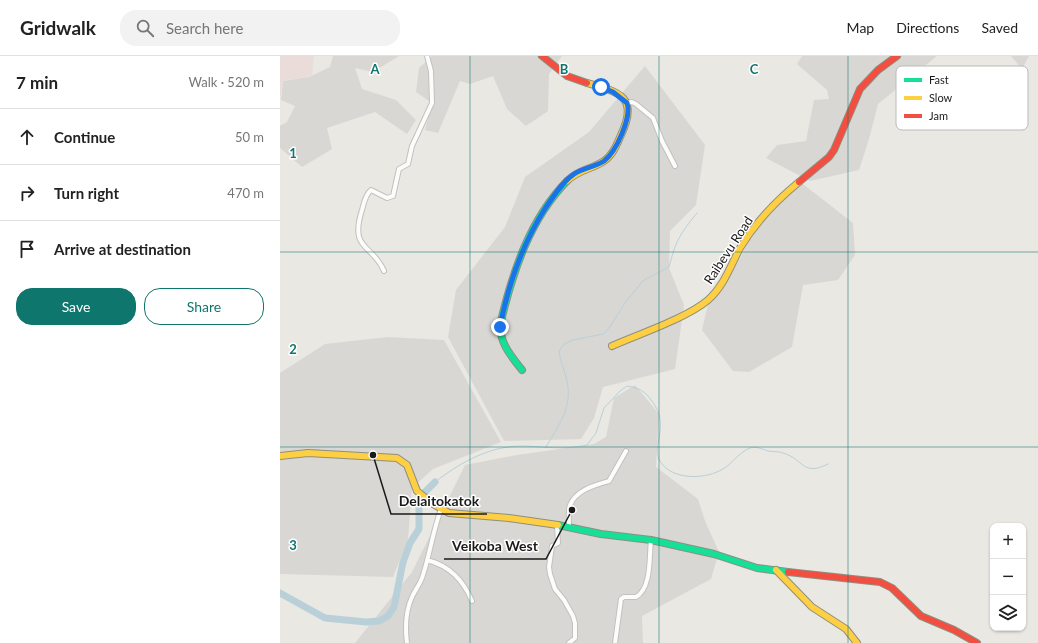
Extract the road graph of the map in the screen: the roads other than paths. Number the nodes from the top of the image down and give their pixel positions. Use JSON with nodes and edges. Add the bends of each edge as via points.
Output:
{"nodes":[{"id":1,"x":427,"y":56,"type":"edge"},
{"id":2,"x":542,"y":56,"type":"edge"},
{"id":3,"x":897,"y":56,"type":"edge"},
{"id":4,"x":627,"y":103,"type":"junction"},
{"id":5,"x":675,"y":166,"type":"dead end"},
{"id":6,"x":384,"y":271,"type":"dead end"},
{"id":7,"x":612,"y":346,"type":"dead end"},
{"id":8,"x":522,"y":370,"type":"dead end"},
{"id":9,"x":626,"y":452,"type":"dead end"},
{"id":10,"x":280,"y":456,"type":"edge"},
{"id":11,"x":441,"y":509,"type":"junction"},
{"id":12,"x":557,"y":525,"type":"junction"},
{"id":13,"x":569,"y":527,"type":"junction"},
{"id":14,"x":651,"y":540,"type":"junction"},
{"id":15,"x":427,"y":560,"type":"junction"},
{"id":16,"x":776,"y":570,"type":"junction"},
{"id":17,"x":472,"y":601,"type":"dead end"},
{"id":18,"x":407,"y":643,"type":"edge"},
{"id":19,"x":569,"y":643,"type":"edge"},
{"id":20,"x":615,"y":643,"type":"edge"},
{"id":21,"x":857,"y":643,"type":"edge"},
{"id":22,"x":977,"y":643,"type":"edge"}],
"edges":[{"from":1,"to":6,"type":"street","via":[[431,71],[432,103],[412,146],[409,162],[399,169],[393,196],[388,198],[371,190],[365,199],[360,216],[358,233],[362,244]]},
{"from":2,"to":4,"type":"street","via":[[570,77],[608,90]]},
{"from":3,"to":7,"type":"street","name":"Raibevu Road","via":[[878,70],[860,89],[839,142],[829,157],[784,194],[762,219],[741,247],[725,278],[709,299],[693,310]]},
{"from":4,"to":5,"type":"street","via":[[636,104],[653,118]]},
{"from":4,"to":8,"type":"street","via":[[628,116],[612,153],[599,164],[572,175],[556,193],[532,233],[514,275],[500,331]]},
{"from":9,"to":13,"type":"street","via":[[609,481],[592,486],[576,496],[570,506]]},
{"from":10,"to":11,"type":"street","via":[[308,453],[398,458],[407,465],[417,491]]},
{"from":11,"to":12,"type":"street","via":[[455,514]]},
{"from":11,"to":15,"type":"street"},
{"from":12,"to":13,"type":"street"},
{"from":12,"to":19,"type":"street","via":[[558,542],[551,547],[549,567],[555,589],[564,600],[575,623],[575,638]]},
{"from":13,"to":14,"type":"street","via":[[628,539]]},
{"from":14,"to":16,"type":"street","via":[[714,554],[757,568]]},
{"from":14,"to":20,"type":"street","via":[[646,585],[642,593],[636,597],[621,598]]},
{"from":15,"to":17,"type":"street","via":[[454,573]]},
{"from":15,"to":18,"type":"street","via":[[423,577],[407,612]]},
{"from":16,"to":21,"type":"street","via":[[812,607],[846,629]]},
{"from":16,"to":22,"type":"street","via":[[885,584],[921,616]]}]}
